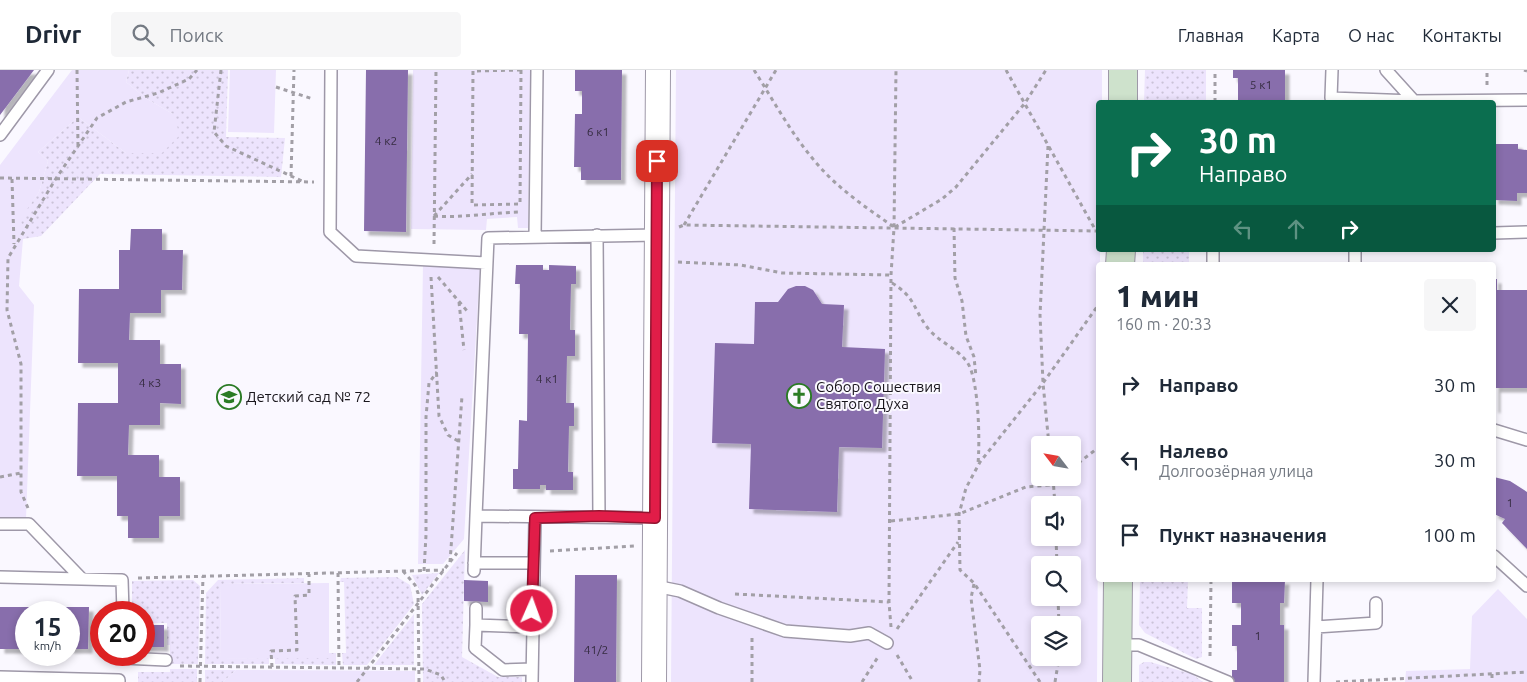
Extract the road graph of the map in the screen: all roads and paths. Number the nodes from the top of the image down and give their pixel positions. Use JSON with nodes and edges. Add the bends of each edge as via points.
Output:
{"nodes":[{"id":1,"x":48,"y":70,"type":"edge"},
{"id":2,"x":77,"y":70,"type":"edge"},
{"id":3,"x":197,"y":70,"type":"edge"},
{"id":4,"x":221,"y":70,"type":"edge"},
{"id":5,"x":294,"y":70,"type":"edge"},
{"id":6,"x":331,"y":70,"type":"edge"},
{"id":7,"x":436,"y":70,"type":"edge"},
{"id":8,"x":537,"y":70,"type":"edge"},
{"id":9,"x":658,"y":70,"type":"edge"},
{"id":10,"x":754,"y":70,"type":"edge"},
{"id":11,"x":776,"y":70,"type":"edge"},
{"id":12,"x":896,"y":70,"type":"edge"},
{"id":13,"x":1006,"y":70,"type":"edge"},
{"id":14,"x":1046,"y":70,"type":"edge"},
{"id":15,"x":1123,"y":70,"type":"edge"},
{"id":16,"x":1215,"y":70,"type":"edge"},
{"id":17,"x":1332,"y":70,"type":"edge"},
{"id":18,"x":1386,"y":70,"type":"edge"},
{"id":19,"x":481,"y":71,"type":"edge"},
{"id":20,"x":276,"y":87,"type":"dead end"},
{"id":21,"x":765,"y":88,"type":"junction"},
{"id":22,"x":293,"y":93,"type":"junction"},
{"id":23,"x":1123,"y":100,"type":"edge"},
{"id":24,"x":1215,"y":100,"type":"edge"},
{"id":25,"x":1386,"y":100,"type":"edge"},
{"id":26,"x":1413,"y":100,"type":"edge"},
{"id":27,"x":1496,"y":100,"type":"edge"},
{"id":28,"x":1527,"y":100,"type":"edge"},
{"id":29,"x":1025,"y":103,"type":"junction"},
{"id":30,"x":330,"y":105,"type":"junction"},
{"id":31,"x":0,"y":135,"type":"edge"},
{"id":32,"x":1048,"y":146,"type":"junction"},
{"id":33,"x":78,"y":148,"type":"junction"},
{"id":34,"x":472,"y":174,"type":"junction"},
{"id":35,"x":291,"y":176,"type":"junction"},
{"id":36,"x":0,"y":178,"type":"edge"},
{"id":37,"x":12,"y":179,"type":"junction"},
{"id":38,"x":55,"y":180,"type":"junction"},
{"id":39,"x":306,"y":182,"type":"junction"},
{"id":40,"x":330,"y":183,"type":"junction"},
{"id":41,"x":520,"y":212,"type":"dead end"},
{"id":42,"x":434,"y":216,"type":"junction"},
{"id":43,"x":684,"y":225,"type":"junction"},
{"id":44,"x":894,"y":228,"type":"junction"},
{"id":45,"x":954,"y":228,"type":"junction"},
{"id":46,"x":1096,"y":229,"type":"edge"},
{"id":47,"x":1045,"y":230,"type":"junction"},
{"id":48,"x":1096,"y":231,"type":"edge"},
{"id":49,"x":1527,"y":232,"type":"edge"},
{"id":50,"x":1496,"y":233,"type":"edge"},
{"id":51,"x":598,"y":235,"type":"junction"},
{"id":52,"x":657,"y":235,"type":"junction"},
{"id":53,"x":534,"y":236,"type":"junction"},
{"id":54,"x":14,"y":245,"type":"junction"},
{"id":55,"x":433,"y":260,"type":"junction"},
{"id":56,"x":656,"y":262,"type":"junction"},
{"id":57,"x":486,"y":263,"type":"junction"},
{"id":58,"x":892,"y":276,"type":"junction"},
{"id":59,"x":892,"y":283,"type":"junction"},
{"id":60,"x":459,"y":302,"type":"junction"},
{"id":61,"x":1096,"y":308,"type":"edge"},
{"id":62,"x":483,"y":330,"type":"junction"},
{"id":63,"x":465,"y":359,"type":"dead end"},
{"id":64,"x":437,"y":372,"type":"junction"},
{"id":65,"x":976,"y":380,"type":"junction"},
{"id":66,"x":1043,"y":383,"type":"junction"},
{"id":67,"x":462,"y":395,"type":"dead end"},
{"id":68,"x":1496,"y":431,"type":"edge"},
{"id":69,"x":1048,"y":436,"type":"edge"},
{"id":70,"x":1527,"y":440,"type":"edge"},
{"id":71,"x":458,"y":441,"type":"junction"},
{"id":72,"x":1096,"y":450,"type":"edge"},
{"id":73,"x":478,"y":453,"type":"junction"},
{"id":74,"x":1081,"y":461,"type":"edge"},
{"id":75,"x":978,"y":466,"type":"junction"},
{"id":76,"x":21,"y":473,"type":"junction"},
{"id":77,"x":0,"y":477,"type":"edge"},
{"id":78,"x":1038,"y":486,"type":"edge"},
{"id":79,"x":959,"y":514,"type":"junction"},
{"id":80,"x":35,"y":515,"type":"dead end"},
{"id":81,"x":476,"y":516,"type":"junction"},
{"id":82,"x":599,"y":516,"type":"junction"},
{"id":83,"x":535,"y":518,"type":"junction"},
{"id":84,"x":655,"y":518,"type":"junction"},
{"id":85,"x":891,"y":521,"type":"junction"},
{"id":86,"x":0,"y":524,"type":"edge"},
{"id":87,"x":474,"y":531,"type":"junction"},
{"id":88,"x":958,"y":542,"type":"junction"},
{"id":89,"x":634,"y":546,"type":"dead end"},
{"id":90,"x":534,"y":557,"type":"junction"},
{"id":91,"x":1496,"y":558,"type":"edge"},
{"id":92,"x":450,"y":562,"type":"junction"},
{"id":93,"x":424,"y":570,"type":"junction"},
{"id":94,"x":444,"y":570,"type":"junction"},
{"id":95,"x":403,"y":571,"type":"junction"},
{"id":96,"x":338,"y":573,"type":"junction"},
{"id":97,"x":308,"y":574,"type":"junction"},
{"id":98,"x":203,"y":576,"type":"junction"},
{"id":99,"x":0,"y":577,"type":"edge"},
{"id":100,"x":80,"y":578,"type":"junction"},
{"id":101,"x":122,"y":580,"type":"junction"},
{"id":102,"x":1118,"y":582,"type":"edge"},
{"id":103,"x":1211,"y":582,"type":"edge"},
{"id":104,"x":1317,"y":582,"type":"edge"},
{"id":105,"x":974,"y":583,"type":"junction"},
{"id":106,"x":655,"y":586,"type":"junction"},
{"id":107,"x":1527,"y":586,"type":"edge"},
{"id":108,"x":726,"y":594,"type":"dead end"},
{"id":109,"x":122,"y":601,"type":"edge"},
{"id":110,"x":889,"y":602,"type":"junction"},
{"id":111,"x":1376,"y":603,"type":"dead end"},
{"id":112,"x":418,"y":604,"type":"junction"},
{"id":113,"x":476,"y":608,"type":"dead end"},
{"id":114,"x":753,"y":620,"type":"junction"},
{"id":115,"x":476,"y":626,"type":"junction"},
{"id":116,"x":532,"y":627,"type":"junction"},
{"id":117,"x":1316,"y":627,"type":"junction"},
{"id":118,"x":887,"y":644,"type":"dead end"},
{"id":119,"x":1117,"y":645,"type":"junction"},
{"id":120,"x":896,"y":651,"type":"dead end"},
{"id":121,"x":155,"y":659,"type":"edge"},
{"id":122,"x":166,"y":660,"type":"joint"},
{"id":123,"x":122,"y":666,"type":"edge"},
{"id":124,"x":201,"y":666,"type":"junction"},
{"id":125,"x":1058,"y":666,"type":"edge"},
{"id":126,"x":272,"y":667,"type":"junction"},
{"id":127,"x":339,"y":668,"type":"junction"},
{"id":128,"x":368,"y":668,"type":"junction"},
{"id":129,"x":419,"y":668,"type":"junction"},
{"id":130,"x":532,"y":669,"type":"junction"},
{"id":131,"x":1527,"y":672,"type":"edge"},
{"id":132,"x":1210,"y":674,"type":"junction"},
{"id":133,"x":1492,"y":674,"type":"junction"},
{"id":134,"x":0,"y":677,"type":"edge"},
{"id":135,"x":62,"y":680,"type":"edge"},
{"id":136,"x":119,"y":681,"type":"edge"},
{"id":137,"x":200,"y":682,"type":"edge"},
{"id":138,"x":357,"y":682,"type":"edge"},
{"id":139,"x":419,"y":682,"type":"edge"},
{"id":140,"x":445,"y":682,"type":"edge"},
{"id":141,"x":532,"y":682,"type":"edge"},
{"id":142,"x":654,"y":682,"type":"edge"},
{"id":143,"x":752,"y":682,"type":"edge"},
{"id":144,"x":913,"y":682,"type":"edge"},
{"id":145,"x":979,"y":682,"type":"edge"},
{"id":146,"x":1040,"y":682,"type":"edge"},
{"id":147,"x":1055,"y":682,"type":"edge"},
{"id":148,"x":1117,"y":682,"type":"edge"},
{"id":149,"x":1228,"y":682,"type":"edge"},
{"id":150,"x":1314,"y":682,"type":"edge"},
{"id":151,"x":1336,"y":682,"type":"edge"},
{"id":152,"x":1492,"y":682,"type":"edge"}],
"edges":[{"from":1,"to":31,"type":"lane"},
{"from":2,"to":33,"type":"path"},
{"from":3,"to":33,"type":"path","via":[[189,79],[158,93],[126,102],[97,118]]},
{"from":4,"to":35,"type":"path","via":[[214,132],[226,146]]},
{"from":5,"to":22,"type":"path"},
{"from":6,"to":30,"type":"lane"},
{"from":7,"to":42,"type":"path"},
{"from":8,"to":53,"type":"lane"},
{"from":9,"to":52,"type":"street"},
{"from":10,"to":21,"type":"path"},
{"from":11,"to":21,"type":"path"},
{"from":12,"to":44,"type":"path"},
{"from":13,"to":29,"type":"path"},
{"from":14,"to":29,"type":"path"},
{"from":15,"to":23,"type":"main road"},
{"from":16,"to":24,"type":"path"},
{"from":17,"to":25,"type":"lane","via":[[1331,98]]},
{"from":18,"to":26,"type":"lane"},
{"from":19,"to":34,"type":"path","via":[[473,71]]},
{"from":19,"to":34,"type":"path","via":[[521,70],[520,204],[472,205]]},
{"from":20,"to":22,"type":"path"},
{"from":21,"to":43,"type":"path"},
{"from":21,"to":44,"type":"path","via":[[820,168]]},
{"from":22,"to":30,"type":"path"},
{"from":22,"to":35,"type":"path"},
{"from":27,"to":28,"type":"lane"},
{"from":29,"to":32,"type":"path"},
{"from":29,"to":44,"type":"path","via":[[956,187]]},
{"from":30,"to":40,"type":"lane"},
{"from":32,"to":46,"type":"path"},
{"from":32,"to":47,"type":"path"},
{"from":33,"to":38,"type":"path"},
{"from":34,"to":42,"type":"path"},
{"from":35,"to":39,"type":"path"},
{"from":36,"to":37,"type":"path"},
{"from":37,"to":38,"type":"path"},
{"from":37,"to":54,"type":"path"},
{"from":38,"to":39,"type":"path"},
{"from":38,"to":54,"type":"path"},
{"from":39,"to":40,"type":"path"},
{"from":40,"to":55,"type":"lane","via":[[330,232],[356,256]]},
{"from":41,"to":42,"type":"path"},
{"from":42,"to":55,"type":"path"},
{"from":43,"to":44,"type":"path"},
{"from":43,"to":52,"type":"path"},
{"from":44,"to":45,"type":"path"},
{"from":44,"to":58,"type":"path"},
{"from":45,"to":47,"type":"path"},
{"from":45,"to":65,"type":"path","via":[[955,278],[962,301],[966,336],[974,357]]},
{"from":47,"to":48,"type":"path"},
{"from":47,"to":66,"type":"path","via":[[1040,315]]},
{"from":49,"to":50,"type":"lane"},
{"from":51,"to":52,"type":"lane"},
{"from":51,"to":53,"type":"lane"},
{"from":51,"to":82,"type":"lane"},
{"from":52,"to":56,"type":"street"},
{"from":53,"to":57,"type":"lane","via":[[488,238]]},
{"from":54,"to":76,"type":"path","via":[[8,258],[7,310],[21,364]]},
{"from":55,"to":57,"type":"lane"},
{"from":56,"to":58,"type":"path","via":[[741,265],[782,273]]},
{"from":56,"to":84,"type":"street"},
{"from":57,"to":62,"type":"lane"},
{"from":58,"to":59,"type":"path"},
{"from":59,"to":65,"type":"path","via":[[909,296],[928,329],[967,362]]},
{"from":59,"to":85,"type":"path"},
{"from":60,"to":62,"type":"path"},
{"from":60,"to":63,"type":"path"},
{"from":60,"to":64,"type":"path","via":[[431,269]]},
{"from":61,"to":66,"type":"path"},
{"from":62,"to":73,"type":"lane"},
{"from":64,"to":71,"type":"path","via":[[439,416],[448,434]]},
{"from":64,"to":93,"type":"path","via":[[429,383],[426,417]]},
{"from":65,"to":75,"type":"path"},
{"from":66,"to":69,"type":"path"},
{"from":66,"to":75,"type":"path"},
{"from":67,"to":71,"type":"path"},
{"from":68,"to":70,"type":"lane"},
{"from":71,"to":73,"type":"path"},
{"from":71,"to":92,"type":"path"},
{"from":72,"to":74,"type":"path"},
{"from":73,"to":81,"type":"lane"},
{"from":75,"to":79,"type":"path","via":[[966,488]]},
{"from":76,"to":77,"type":"path"},
{"from":76,"to":80,"type":"path","via":[[21,492]]},
{"from":78,"to":79,"type":"path","via":[[1026,487]]},
{"from":79,"to":85,"type":"path"},
{"from":79,"to":88,"type":"path"},
{"from":81,"to":83,"type":"lane"},
{"from":81,"to":87,"type":"lane"},
{"from":82,"to":83,"type":"lane"},
{"from":82,"to":84,"type":"lane"},
{"from":83,"to":90,"type":"lane"},
{"from":84,"to":106,"type":"street"},
{"from":85,"to":110,"type":"path"},
{"from":86,"to":100,"type":"lane","via":[[29,524]]},
{"from":87,"to":90,"type":"lane","via":[[474,567]]},
{"from":87,"to":92,"type":"path"},
{"from":88,"to":105,"type":"path","via":[[960,570]]},
{"from":88,"to":110,"type":"path","via":[[892,636]]},
{"from":89,"to":90,"type":"path"},
{"from":90,"to":116,"type":"lane"},
{"from":91,"to":107,"type":"lane"},
{"from":92,"to":94,"type":"path"},
{"from":93,"to":94,"type":"path"},
{"from":93,"to":95,"type":"path"},
{"from":94,"to":112,"type":"path"},
{"from":95,"to":96,"type":"path"},
{"from":95,"to":112,"type":"path","via":[[415,585]]},
{"from":96,"to":97,"type":"path"},
{"from":96,"to":127,"type":"path"},
{"from":97,"to":98,"type":"path"},
{"from":97,"to":126,"type":"path","via":[[309,595],[295,596],[297,650],[271,651]]},
{"from":98,"to":101,"type":"path"},
{"from":98,"to":124,"type":"path"},
{"from":99,"to":100,"type":"lane"},
{"from":100,"to":101,"type":"lane"},
{"from":101,"to":109,"type":"lane"},
{"from":102,"to":119,"type":"main road"},
{"from":103,"to":132,"type":"path"},
{"from":104,"to":117,"type":"lane"},
{"from":105,"to":145,"type":"path","via":[[971,598]]},
{"from":105,"to":146,"type":"path"},
{"from":106,"to":114,"type":"lane","via":[[680,591]]},
{"from":106,"to":142,"type":"street"},
{"from":108,"to":110,"type":"path"},
{"from":111,"to":117,"type":"lane","via":[[1376,623]]},
{"from":112,"to":128,"type":"path"},
{"from":112,"to":129,"type":"path"},
{"from":113,"to":115,"type":"lane"},
{"from":114,"to":118,"type":"lane","via":[[785,631],[850,636],[868,634]]},
{"from":114,"to":143,"type":"path"},
{"from":115,"to":116,"type":"lane"},
{"from":115,"to":130,"type":"lane","via":[[475,648],[503,670]]},
{"from":116,"to":130,"type":"lane"},
{"from":117,"to":150,"type":"lane"},
{"from":119,"to":132,"type":"lane","via":[[1139,645]]},
{"from":119,"to":148,"type":"main road"},
{"from":120,"to":144,"type":"path"},
{"from":121,"to":122,"type":"lane"},
{"from":122,"to":124,"type":"path","via":[[166,666]]},
{"from":123,"to":136,"type":"lane"},
{"from":124,"to":126,"type":"path"},
{"from":124,"to":137,"type":"path"},
{"from":125,"to":147,"type":"path"},
{"from":126,"to":127,"type":"path"},
{"from":127,"to":128,"type":"path"},
{"from":128,"to":129,"type":"path"},
{"from":128,"to":138,"type":"path"},
{"from":129,"to":139,"type":"path"},
{"from":129,"to":140,"type":"path","via":[[435,672]]},
{"from":130,"to":141,"type":"lane"},
{"from":131,"to":133,"type":"path"},
{"from":132,"to":149,"type":"lane"},
{"from":133,"to":151,"type":"path"},
{"from":133,"to":152,"type":"path"},
{"from":134,"to":135,"type":"lane"},
{"from":135,"to":136,"type":"lane"}]}
